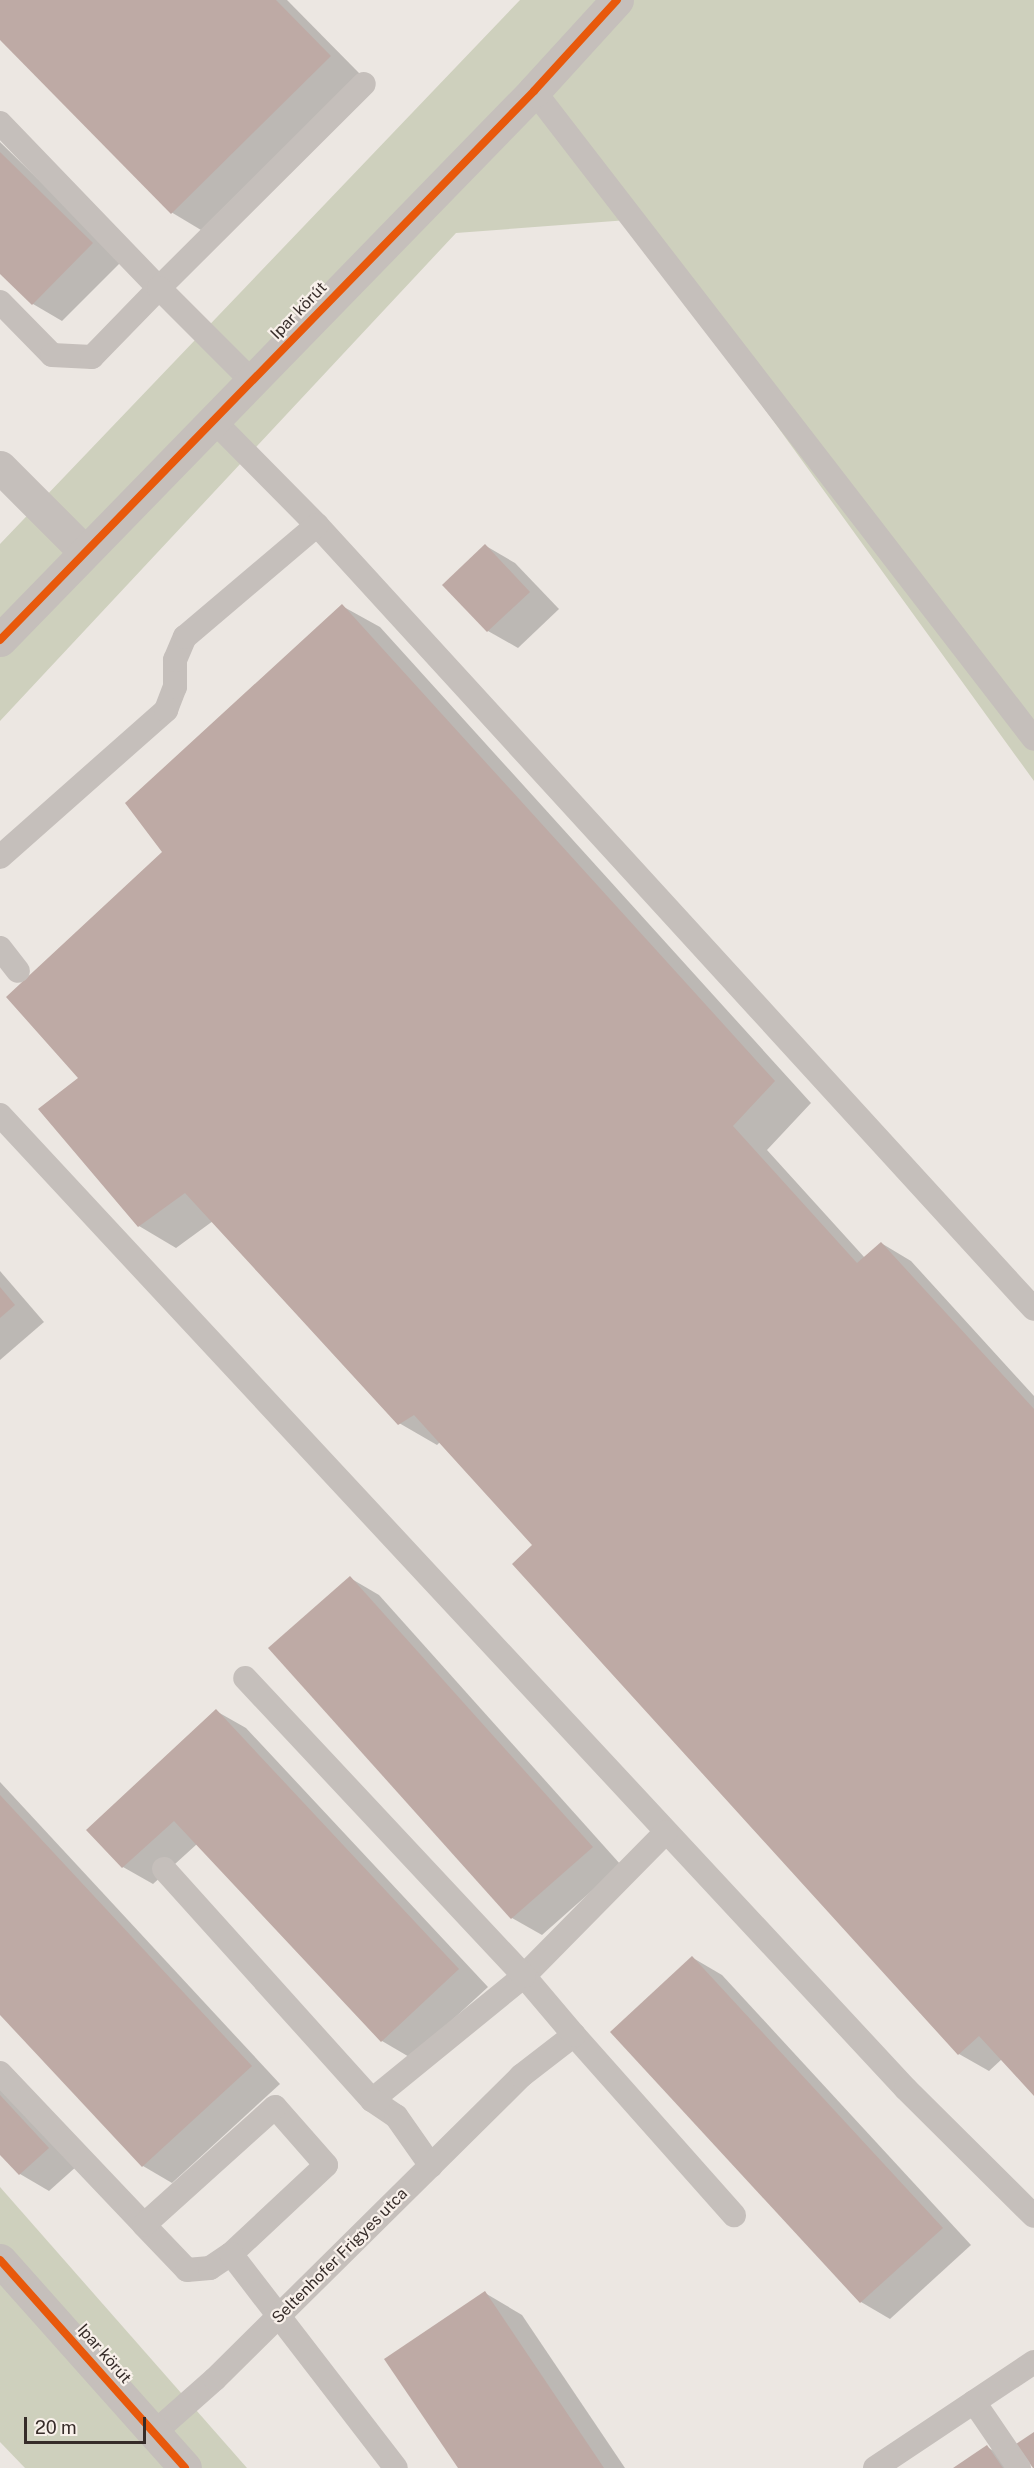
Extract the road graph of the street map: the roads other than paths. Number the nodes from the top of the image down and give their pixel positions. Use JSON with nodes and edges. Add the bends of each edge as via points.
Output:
{"nodes":[{"id":1,"x":617,"y":0,"type":"edge"},
{"id":2,"x":364,"y":84,"type":"dead end"},
{"id":3,"x":534,"y":91,"type":"junction"},
{"id":4,"x":0,"y":123,"type":"edge"},
{"id":5,"x":159,"y":288,"type":"junction"},
{"id":6,"x":0,"y":302,"type":"edge"},
{"id":7,"x":251,"y":380,"type":"junction"},
{"id":8,"x":213,"y":420,"type":"junction"},
{"id":9,"x":0,"y":467,"type":"edge"},
{"id":10,"x":316,"y":525,"type":"junction"},
{"id":11,"x":85,"y":552,"type":"junction"},
{"id":12,"x":0,"y":640,"type":"edge"},
{"id":13,"x":1034,"y":739,"type":"edge"},
{"id":14,"x":0,"y":857,"type":"edge"},
{"id":15,"x":0,"y":948,"type":"edge"},
{"id":16,"x":18,"y":971,"type":"dead end"},
{"id":17,"x":0,"y":1115,"type":"edge"},
{"id":18,"x":1034,"y":1309,"type":"edge"},
{"id":19,"x":245,"y":1678,"type":"dead end"},
{"id":20,"x":666,"y":1832,"type":"junction"},
{"id":21,"x":164,"y":1869,"type":"dead end"},
{"id":22,"x":524,"y":1976,"type":"junction"},
{"id":23,"x":574,"y":2035,"type":"junction"},
{"id":24,"x":0,"y":2073,"type":"edge"},
{"id":25,"x":372,"y":2100,"type":"junction"},
{"id":26,"x":431,"y":2166,"type":"junction"},
{"id":27,"x":734,"y":2215,"type":"dead end"},
{"id":28,"x":1034,"y":2216,"type":"edge"},
{"id":29,"x":144,"y":2225,"type":"junction"},
{"id":30,"x":231,"y":2254,"type":"junction"},
{"id":31,"x":0,"y":2260,"type":"edge"},
{"id":32,"x":280,"y":2315,"type":"junction"},
{"id":33,"x":1034,"y":2362,"type":"edge"},
{"id":34,"x":974,"y":2402,"type":"junction"},
{"id":35,"x":154,"y":2432,"type":"junction"},
{"id":36,"x":185,"y":2468,"type":"edge"},
{"id":37,"x":396,"y":2468,"type":"edge"},
{"id":38,"x":875,"y":2468,"type":"edge"},
{"id":39,"x":1019,"y":2468,"type":"edge"}],
"edges":[{"from":1,"to":3,"type":"street","name":"Ipar körút"},
{"from":2,"to":5,"type":"lane"},
{"from":3,"to":7,"type":"street","name":"Ipar körút"},
{"from":3,"to":13,"type":"lane"},
{"from":4,"to":5,"type":"lane"},
{"from":5,"to":6,"type":"lane","via":[[92,357],[52,355]]},
{"from":5,"to":7,"type":"lane"},
{"from":7,"to":8,"type":"street","name":"Ipar körút"},
{"from":8,"to":10,"type":"lane"},
{"from":8,"to":11,"type":"street","name":"Ipar körút"},
{"from":9,"to":11,"type":"street"},
{"from":10,"to":14,"type":"lane","via":[[185,637],[175,660],[175,687],[166,710]]},
{"from":10,"to":18,"type":"lane"},
{"from":11,"to":12,"type":"street","name":"Ipar körút"},
{"from":15,"to":16,"type":"lane"},
{"from":17,"to":20,"type":"lane"},
{"from":19,"to":22,"type":"lane"},
{"from":20,"to":22,"type":"lane"},
{"from":20,"to":28,"type":"lane","via":[[906,2089]]},
{"from":21,"to":25,"type":"lane"},
{"from":22,"to":23,"type":"lane"},
{"from":22,"to":25,"type":"lane"},
{"from":23,"to":26,"type":"lane","name":"Seltenhofer Frigyes utca","via":[[521,2076]]},
{"from":23,"to":27,"type":"lane"},
{"from":24,"to":29,"type":"lane"},
{"from":25,"to":26,"type":"lane","via":[[396,2116]]},
{"from":26,"to":32,"type":"lane","name":"Seltenhofer Frigyes utca"},
{"from":29,"to":30,"type":"lane","via":[[187,2270],[210,2268]]},
{"from":29,"to":30,"type":"lane","via":[[275,2107],[326,2164]]},
{"from":30,"to":32,"type":"lane"},
{"from":31,"to":35,"type":"street","name":"Ipar körút"},
{"from":32,"to":35,"type":"lane","name":"Seltenhofer Frigyes utca"},
{"from":32,"to":37,"type":"lane"},
{"from":33,"to":34,"type":"lane"},
{"from":34,"to":38,"type":"lane"},
{"from":34,"to":39,"type":"lane"},
{"from":35,"to":36,"type":"street","name":"Ipar körút"}]}
